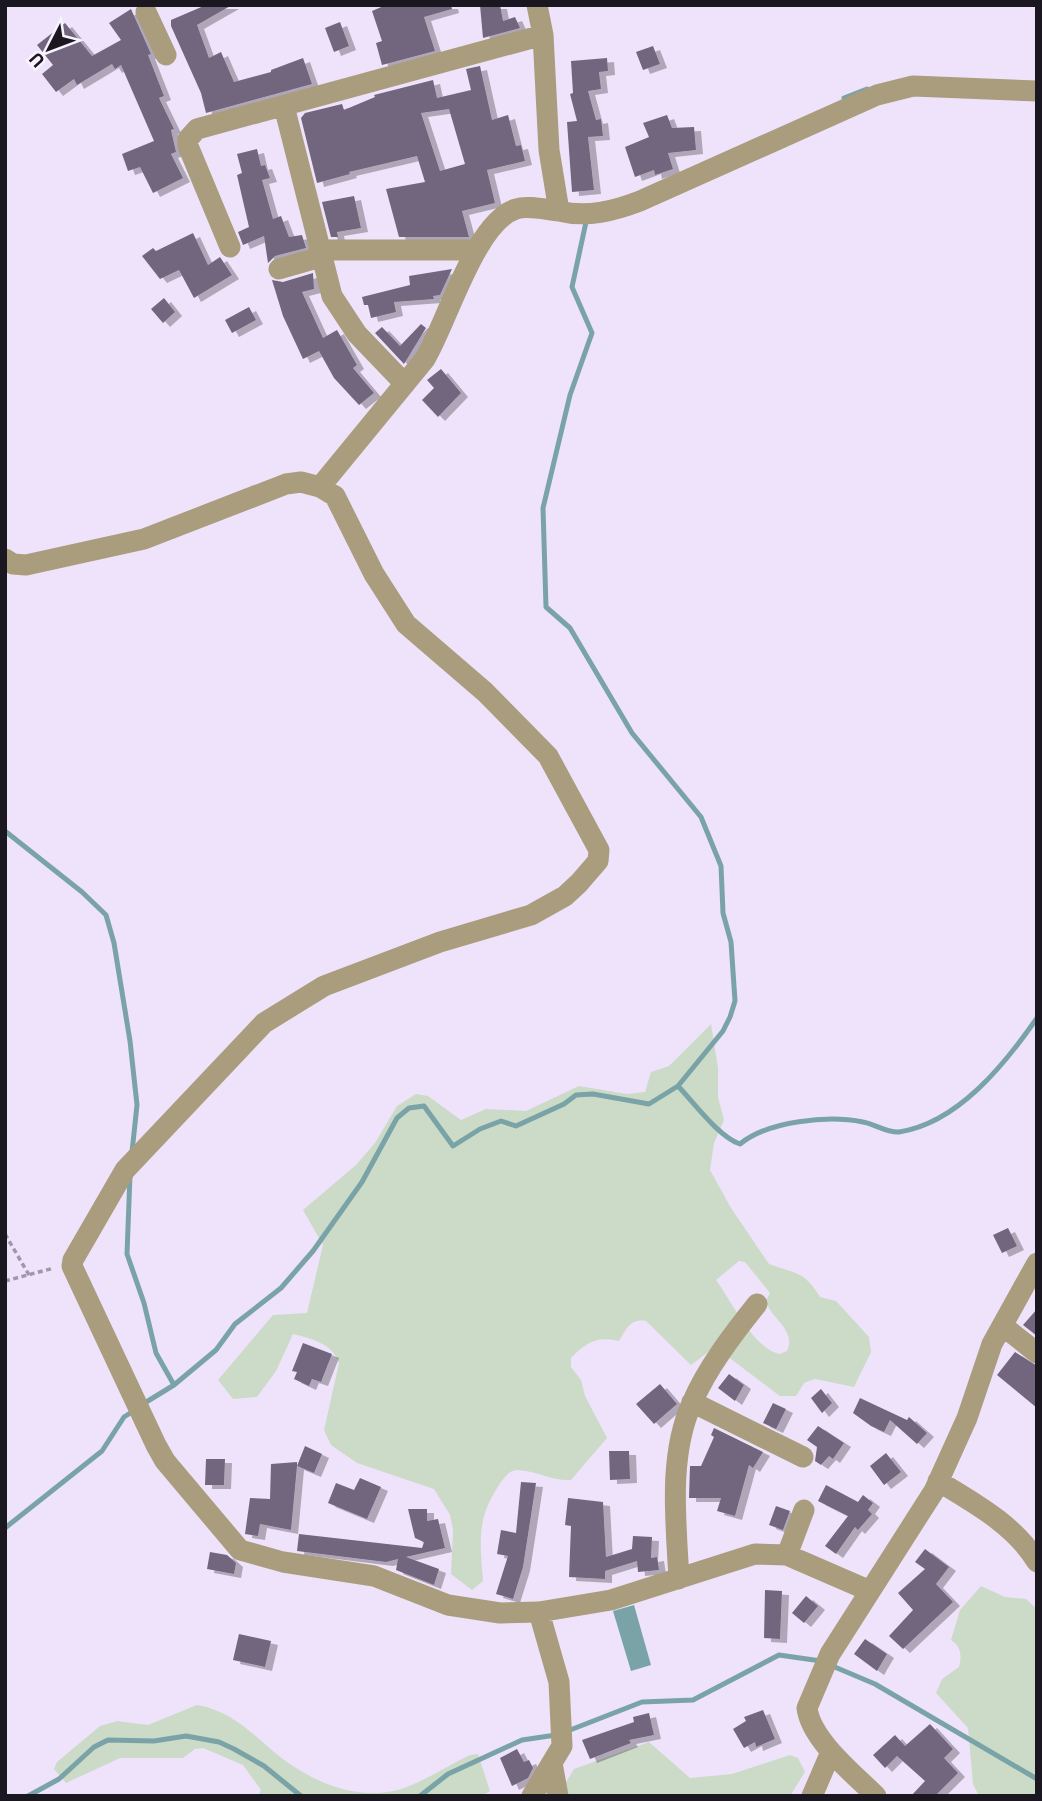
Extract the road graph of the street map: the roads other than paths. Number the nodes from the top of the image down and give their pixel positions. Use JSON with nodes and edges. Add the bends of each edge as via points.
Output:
{"nodes":[{"id":1,"x":537,"y":5,"type":"edge"},
{"id":2,"x":149,"y":7,"type":"edge"},
{"id":3,"x":544,"y":35,"type":"junction"},
{"id":4,"x":166,"y":55,"type":"dead end"},
{"id":5,"x":1037,"y":91,"type":"edge"},
{"id":6,"x":284,"y":106,"type":"junction"},
{"id":7,"x":559,"y":211,"type":"junction"},
{"id":8,"x":230,"y":247,"type":"dead end"},
{"id":9,"x":474,"y":250,"type":"junction"},
{"id":10,"x":320,"y":253,"type":"junction"},
{"id":11,"x":279,"y":269,"type":"dead end"},
{"id":12,"x":405,"y":384,"type":"junction"},
{"id":13,"x":320,"y":487,"type":"junction"},
{"id":14,"x":5,"y":559,"type":"edge"},
{"id":15,"x":1037,"y":1263,"type":"edge"},
{"id":16,"x":757,"y":1304,"type":"dead end"},
{"id":17,"x":1003,"y":1326,"type":"junction"},
{"id":18,"x":1037,"y":1353,"type":"edge"},
{"id":19,"x":692,"y":1402,"type":"junction"},
{"id":20,"x":803,"y":1457,"type":"dead end"},
{"id":21,"x":939,"y":1481,"type":"junction"},
{"id":22,"x":804,"y":1510,"type":"dead end"},
{"id":23,"x":787,"y":1555,"type":"junction"},
{"id":24,"x":1037,"y":1562,"type":"edge"},
{"id":25,"x":679,"y":1579,"type":"junction"},
{"id":26,"x":870,"y":1591,"type":"junction"},
{"id":27,"x":539,"y":1612,"type":"junction"},
{"id":28,"x":831,"y":1752,"type":"junction"},
{"id":29,"x":557,"y":1755,"type":"junction"},
{"id":30,"x":532,"y":1796,"type":"edge"},
{"id":31,"x":558,"y":1796,"type":"edge"},
{"id":32,"x":812,"y":1796,"type":"edge"},
{"id":33,"x":876,"y":1796,"type":"edge"}],
"edges":[{"from":1,"to":3,"type":"street"},
{"from":2,"to":4,"type":"street"},
{"from":3,"to":6,"type":"street"},
{"from":3,"to":7,"type":"street","via":[[549,150]]},
{"from":5,"to":7,"type":"street","via":[[913,86],[877,95],[640,201],[594,213]]},
{"from":6,"to":8,"type":"street","via":[[210,124],[188,139]]},
{"from":6,"to":10,"type":"street"},
{"from":7,"to":9,"type":"street","via":[[516,209],[500,219]]},
{"from":9,"to":10,"type":"street"},
{"from":9,"to":12,"type":"street","via":[[437,340]]},
{"from":10,"to":11,"type":"street"},
{"from":10,"to":12,"type":"street","via":[[340,313]]},
{"from":12,"to":13,"type":"street"},
{"from":13,"to":14,"type":"street","via":[[301,482],[286,485],[144,539],[26,565]]},
{"from":13,"to":27,"type":"street","via":[[343,507],[374,574],[406,624],[485,692],[548,756],[599,850],[598,861],[565,895],[531,915],[440,942],[324,986],[282,1010],[245,1040],[131,1165],[72,1262],[165,1461],[240,1550],[283,1562],[374,1576],[447,1605],[500,1613]]},
{"from":15,"to":17,"type":"street"},
{"from":16,"to":19,"type":"street"},
{"from":17,"to":18,"type":"street"},
{"from":17,"to":21,"type":"street","via":[[987,1355],[967,1418]]},
{"from":19,"to":20,"type":"street"},
{"from":19,"to":25,"type":"street","via":[[679,1460]]},
{"from":21,"to":24,"type":"street","via":[[1026,1543]]},
{"from":21,"to":26,"type":"street"},
{"from":22,"to":23,"type":"street"},
{"from":23,"to":25,"type":"street","via":[[755,1554]]},
{"from":23,"to":26,"type":"street"},
{"from":25,"to":27,"type":"street","via":[[611,1600]]},
{"from":26,"to":28,"type":"street","via":[[826,1662],[807,1708]]},
{"from":27,"to":29,"type":"street","via":[[559,1682],[563,1723]]},
{"from":28,"to":32,"type":"street"},
{"from":28,"to":33,"type":"street"},
{"from":29,"to":30,"type":"street"},
{"from":29,"to":31,"type":"street"}]}
